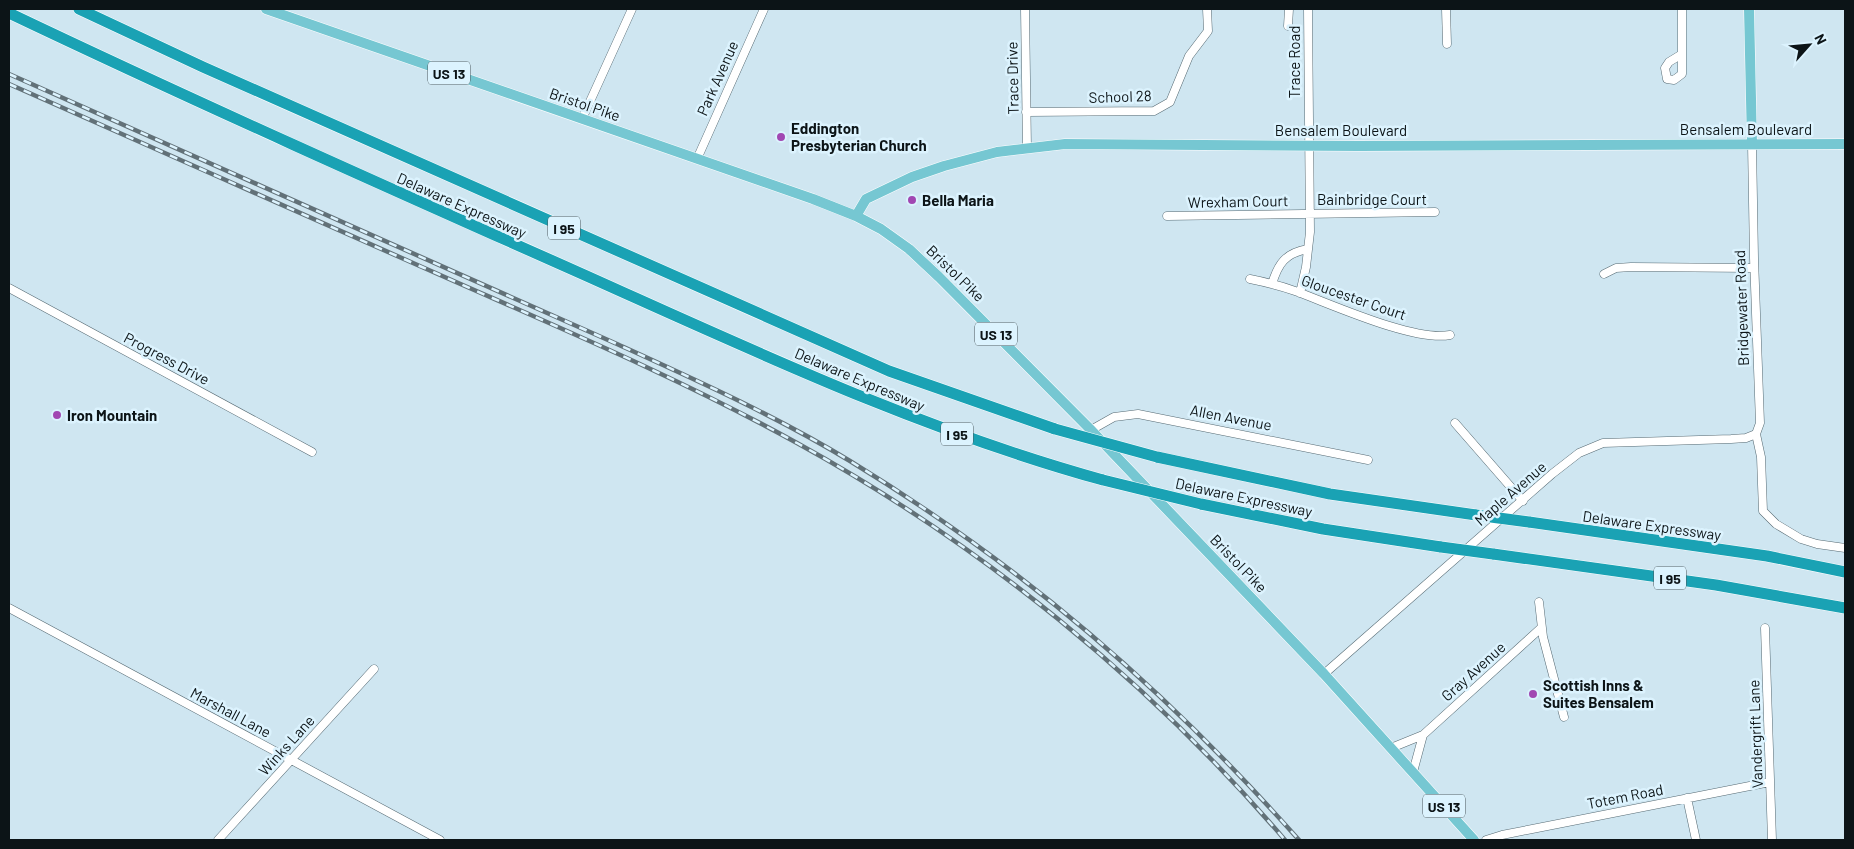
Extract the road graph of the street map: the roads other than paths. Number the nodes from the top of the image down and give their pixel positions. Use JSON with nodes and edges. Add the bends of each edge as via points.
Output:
{"nodes":[{"id":1,"x":79,"y":9,"type":"edge"},
{"id":2,"x":266,"y":9,"type":"edge"},
{"id":3,"x":632,"y":9,"type":"edge"},
{"id":4,"x":764,"y":9,"type":"edge"},
{"id":5,"x":1025,"y":9,"type":"edge"},
{"id":6,"x":1207,"y":9,"type":"edge"},
{"id":7,"x":1288,"y":9,"type":"edge"},
{"id":8,"x":1308,"y":9,"type":"edge"},
{"id":9,"x":1446,"y":9,"type":"edge"},
{"id":10,"x":1682,"y":9,"type":"edge"},
{"id":11,"x":1750,"y":9,"type":"edge"},
{"id":12,"x":9,"y":13,"type":"edge"},
{"id":13,"x":1288,"y":26,"type":"dead end"},
{"id":14,"x":1447,"y":44,"type":"dead end"},
{"id":15,"x":1682,"y":54,"type":"dead end"},
{"id":16,"x":1026,"y":112,"type":"junction"},
{"id":17,"x":582,"y":119,"type":"junction"},
{"id":18,"x":1752,"y":144,"type":"junction"},
{"id":19,"x":1845,"y":144,"type":"edge"},
{"id":20,"x":1311,"y":146,"type":"junction"},
{"id":21,"x":1027,"y":148,"type":"junction"},
{"id":22,"x":696,"y":159,"type":"junction"},
{"id":23,"x":1435,"y":212,"type":"dead end"},
{"id":24,"x":1310,"y":213,"type":"junction"},
{"id":25,"x":856,"y":216,"type":"junction"},
{"id":26,"x":1167,"y":216,"type":"dead end"},
{"id":27,"x":1308,"y":249,"type":"junction"},
{"id":28,"x":1754,"y":268,"type":"junction"},
{"id":29,"x":1604,"y":274,"type":"dead end"},
{"id":30,"x":1250,"y":278,"type":"dead end"},
{"id":31,"x":1272,"y":284,"type":"junction"},
{"id":32,"x":9,"y":288,"type":"edge"},
{"id":33,"x":1300,"y":293,"type":"junction"},
{"id":34,"x":1450,"y":335,"type":"dead end"},
{"id":35,"x":1455,"y":424,"type":"dead end"},
{"id":36,"x":1091,"y":430,"type":"junction"},
{"id":37,"x":1756,"y":434,"type":"junction"},
{"id":38,"x":312,"y":452,"type":"dead end"},
{"id":39,"x":1368,"y":460,"type":"dead end"},
{"id":40,"x":1523,"y":500,"type":"junction"},
{"id":41,"x":1845,"y":548,"type":"edge"},
{"id":42,"x":1845,"y":572,"type":"edge"},
{"id":43,"x":1539,"y":602,"type":"dead end"},
{"id":44,"x":9,"y":608,"type":"edge"},
{"id":45,"x":1845,"y":608,"type":"edge"},
{"id":46,"x":1541,"y":628,"type":"junction"},
{"id":47,"x":1765,"y":628,"type":"dead end"},
{"id":48,"x":374,"y":669,"type":"dead end"},
{"id":49,"x":1324,"y":674,"type":"junction"},
{"id":50,"x":1564,"y":717,"type":"dead end"},
{"id":51,"x":1423,"y":735,"type":"junction"},
{"id":52,"x":1391,"y":748,"type":"junction"},
{"id":53,"x":291,"y":761,"type":"junction"},
{"id":54,"x":1413,"y":772,"type":"junction"},
{"id":55,"x":1770,"y":782,"type":"junction"},
{"id":56,"x":1687,"y":798,"type":"junction"},
{"id":57,"x":218,"y":840,"type":"edge"},
{"id":58,"x":440,"y":840,"type":"edge"},
{"id":59,"x":1474,"y":840,"type":"edge"},
{"id":60,"x":1486,"y":840,"type":"edge"},
{"id":61,"x":1696,"y":840,"type":"edge"},
{"id":62,"x":1772,"y":840,"type":"edge"}],
"edges":[{"from":1,"to":42,"type":"highway","name":"Delaware Expressway","number":"I 95","bridge":true,"via":[[889,372],[1055,429],[1157,457],[1330,494],[1767,556]]},
{"from":2,"to":17,"type":"main road","name":"Bristol Pike","number":"US 13"},
{"from":3,"to":17,"type":"street"},
{"from":4,"to":22,"type":"street","name":"Park Avenue"},
{"from":5,"to":16,"type":"street","name":"Trace Drive"},
{"from":6,"to":16,"type":"street","name":"School 28","via":[[1208,31],[1189,56],[1170,102],[1154,111]]},
{"from":7,"to":13,"type":"street"},
{"from":8,"to":20,"type":"street","name":"Trace Road","via":[[1307,98]]},
{"from":9,"to":14,"type":"street"},
{"from":10,"to":15,"type":"street"},
{"from":11,"to":18,"type":"main road","name":"Bridgewater Road"},
{"from":12,"to":45,"type":"highway","name":"Delaware Expressway","number":"I 95","bridge":true,"via":[[182,95],[816,378],[1015,454],[1103,480],[1313,527],[1725,586]]},
{"from":16,"to":21,"type":"street","name":"Trace Drive"},
{"from":17,"to":22,"type":"main road","name":"Bristol Pike","number":"US 13"},
{"from":18,"to":19,"type":"main road","name":"Bensalem Boulevard"},
{"from":18,"to":20,"type":"main road","name":"Bensalem Boulevard"},
{"from":18,"to":28,"type":"street","name":"Bridgewater Road"},
{"from":20,"to":21,"type":"main road","name":"Bensalem Boulevard","via":[[1081,143]]},
{"from":20,"to":24,"type":"street","name":"Trace Road"},
{"from":21,"to":25,"type":"main road","name":"Bensalem Boulevard","via":[[970,158],[912,177],[866,199]]},
{"from":22,"to":25,"type":"main road","name":"Bristol Pike","number":"US 13"},
{"from":23,"to":24,"type":"street","name":"Bainbridge Court"},
{"from":24,"to":26,"type":"street","name":"Wrexham Court"},
{"from":24,"to":27,"type":"street","name":"Trace Road"},
{"from":25,"to":36,"type":"main road","name":"Bristol Pike","number":"US 13","via":[[890,234],[919,258]]},
{"from":27,"to":31,"type":"street","via":[[1281,262]]},
{"from":27,"to":33,"type":"street","name":"Trace Road"},
{"from":28,"to":29,"type":"street","via":[[1631,267],[1616,268]]},
{"from":28,"to":37,"type":"street","name":"Bridgewater Road","via":[[1760,423]]},
{"from":30,"to":31,"type":"street","name":"Gloucester Court"},
{"from":31,"to":33,"type":"street","name":"Gloucester Court"},
{"from":32,"to":38,"type":"street","name":"Progress Drive"},
{"from":33,"to":34,"type":"street","name":"Gloucester Court","via":[[1415,333],[1441,337]]},
{"from":35,"to":40,"type":"street"},
{"from":36,"to":39,"type":"street","name":"Allen Avenue","via":[[1114,416],[1138,414]]},
{"from":36,"to":49,"type":"main road","name":"Bristol Pike","number":"US 13"},
{"from":37,"to":40,"type":"street","name":"Maple Avenue","via":[[1746,438],[1613,442],[1589,447],[1567,461]]},
{"from":37,"to":41,"type":"street","name":"Bridgewater Road","via":[[1761,457],[1762,507],[1768,518],[1801,539]]},
{"from":40,"to":49,"type":"street","name":"Maple Avenue"},
{"from":43,"to":46,"type":"street"},
{"from":44,"to":53,"type":"street","name":"Marshall Lane"},
{"from":46,"to":50,"type":"street"},
{"from":46,"to":51,"type":"street","name":"Gray Avenue"},
{"from":47,"to":55,"type":"street","name":"Vandergrift Lane"},
{"from":48,"to":53,"type":"street","name":"Winks Lane"},
{"from":49,"to":52,"type":"main road","name":"Bristol Pike","number":"US 13"},
{"from":51,"to":52,"type":"street","name":"Gray Avenue"},
{"from":51,"to":54,"type":"street"},
{"from":52,"to":54,"type":"main road","name":"Bristol Pike","number":"US 13"},
{"from":53,"to":57,"type":"street","name":"Winks Lane"},
{"from":53,"to":58,"type":"street","name":"Marshall Lane"},
{"from":54,"to":59,"type":"main road","name":"Bristol Pike","number":"US 13"},
{"from":55,"to":56,"type":"street","name":"Totem Road"},
{"from":55,"to":62,"type":"street","name":"Vandergrift Lane"},
{"from":56,"to":60,"type":"street","name":"Totem Road"},
{"from":56,"to":61,"type":"street"}]}
